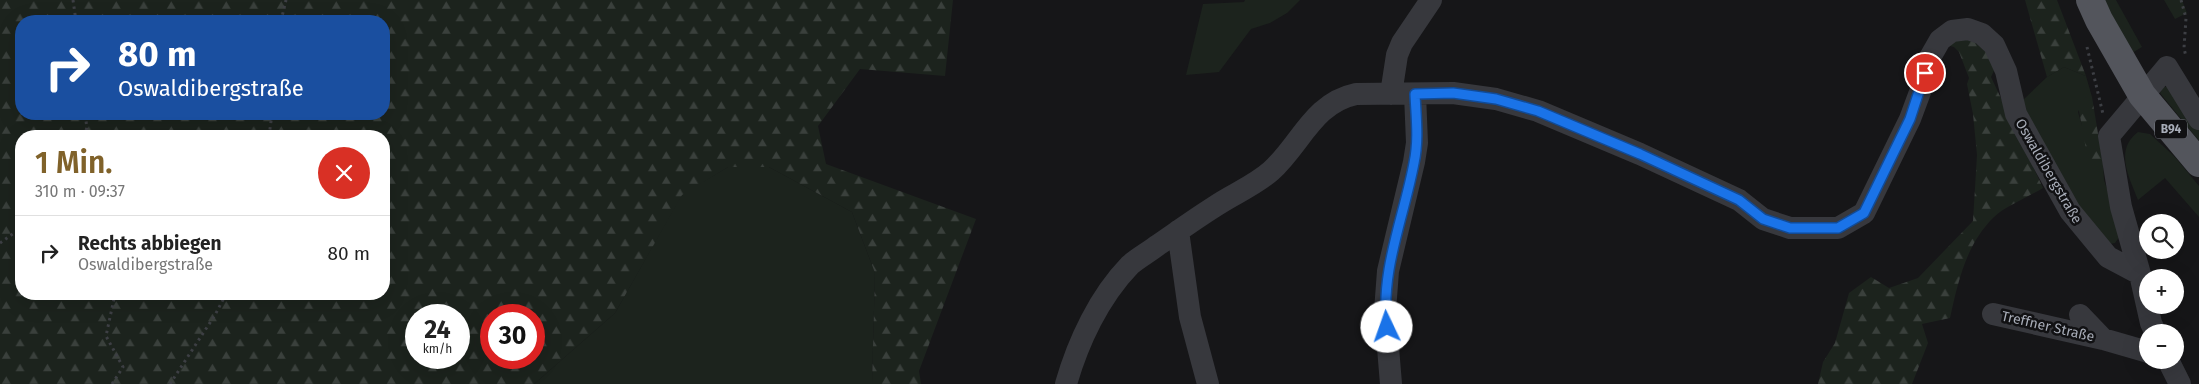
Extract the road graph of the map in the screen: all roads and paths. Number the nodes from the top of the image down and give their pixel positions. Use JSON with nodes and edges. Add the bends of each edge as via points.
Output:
{"nodes":[{"id":1,"x":73,"y":0,"type":"edge"},
{"id":2,"x":286,"y":0,"type":"edge"},
{"id":3,"x":1431,"y":0,"type":"edge"},
{"id":4,"x":2090,"y":0,"type":"edge"},
{"id":5,"x":2181,"y":0,"type":"edge"},
{"id":6,"x":75,"y":15,"type":"edge"},
{"id":7,"x":282,"y":15,"type":"edge"},
{"id":8,"x":2085,"y":39,"type":"dead end"},
{"id":9,"x":2177,"y":65,"type":"junction"},
{"id":10,"x":1391,"y":94,"type":"junction"},
{"id":11,"x":1415,"y":94,"type":"junction"},
{"id":12,"x":2142,"y":95,"type":"junction"},
{"id":13,"x":2199,"y":119,"type":"edge"},
{"id":14,"x":2109,"y":136,"type":"junction"},
{"id":15,"x":2199,"y":163,"type":"edge"},
{"id":16,"x":1178,"y":231,"type":"junction"},
{"id":17,"x":15,"y":232,"type":"edge"},
{"id":18,"x":0,"y":242,"type":"edge"},
{"id":19,"x":2139,"y":270,"type":"edge"},
{"id":20,"x":2139,"y":273,"type":"edge"},
{"id":21,"x":114,"y":300,"type":"edge"},
{"id":22,"x":223,"y":300,"type":"edge"},
{"id":23,"x":1993,"y":314,"type":"dead end"},
{"id":24,"x":2080,"y":315,"type":"dead end"},
{"id":25,"x":2103,"y":339,"type":"junction"},
{"id":26,"x":2139,"y":349,"type":"edge"},
{"id":27,"x":2172,"y":369,"type":"edge"},
{"id":28,"x":112,"y":384,"type":"edge"},
{"id":29,"x":170,"y":384,"type":"edge"},
{"id":30,"x":1066,"y":384,"type":"edge"},
{"id":31,"x":1208,"y":384,"type":"edge"},
{"id":32,"x":1391,"y":384,"type":"edge"},
{"id":33,"x":2180,"y":384,"type":"edge"}],
"edges":[{"from":1,"to":6,"type":"path"},
{"from":2,"to":7,"type":"path"},
{"from":3,"to":10,"type":"street","via":[[1402,43]]},
{"from":4,"to":12,"type":"main road","number":"B94"},
{"from":5,"to":9,"type":"path","via":[[2186,18],[2184,48]]},
{"from":8,"to":14,"type":"path"},
{"from":9,"to":12,"type":"street"},
{"from":9,"to":13,"type":"street"},
{"from":10,"to":11,"type":"street","name":"Oswaldibergstraße"},
{"from":10,"to":16,"type":"street","name":"Oswaldibergstraße","via":[[1341,97],[1324,108],[1273,170]]},
{"from":11,"to":20,"type":"street","name":"Oswaldibergstraße","via":[[1453,93],[1496,99],[1538,111],[1739,200],[1763,219],[1790,228],[1838,228],[1864,213],[1910,119],[1928,61],[1940,40],[1952,31],[1968,29],[1982,34],[1994,45],[2006,71],[2016,114],[2070,211],[2108,257]]},
{"from":11,"to":32,"type":"street","via":[[1417,143],[1388,271],[1385,311]]},
{"from":12,"to":14,"type":"street"},
{"from":12,"to":15,"type":"main road","number":"B94"},
{"from":14,"to":19,"type":"street","via":[[2121,207]]},
{"from":16,"to":30,"type":"street","name":"Oswaldibergstraße","via":[[1131,264],[1111,288],[1081,342]]},
{"from":16,"to":31,"type":"street","via":[[1190,317]]},
{"from":17,"to":18,"type":"path"},
{"from":21,"to":28,"type":"path","via":[[106,336],[123,367]]},
{"from":22,"to":29,"type":"path"},
{"from":23,"to":25,"type":"street","name":"Treffner Straße"},
{"from":24,"to":25,"type":"street","name":"Treffner Straße"},
{"from":25,"to":26,"type":"street","name":"Treffner Straße"},
{"from":27,"to":33,"type":"street"}]}
